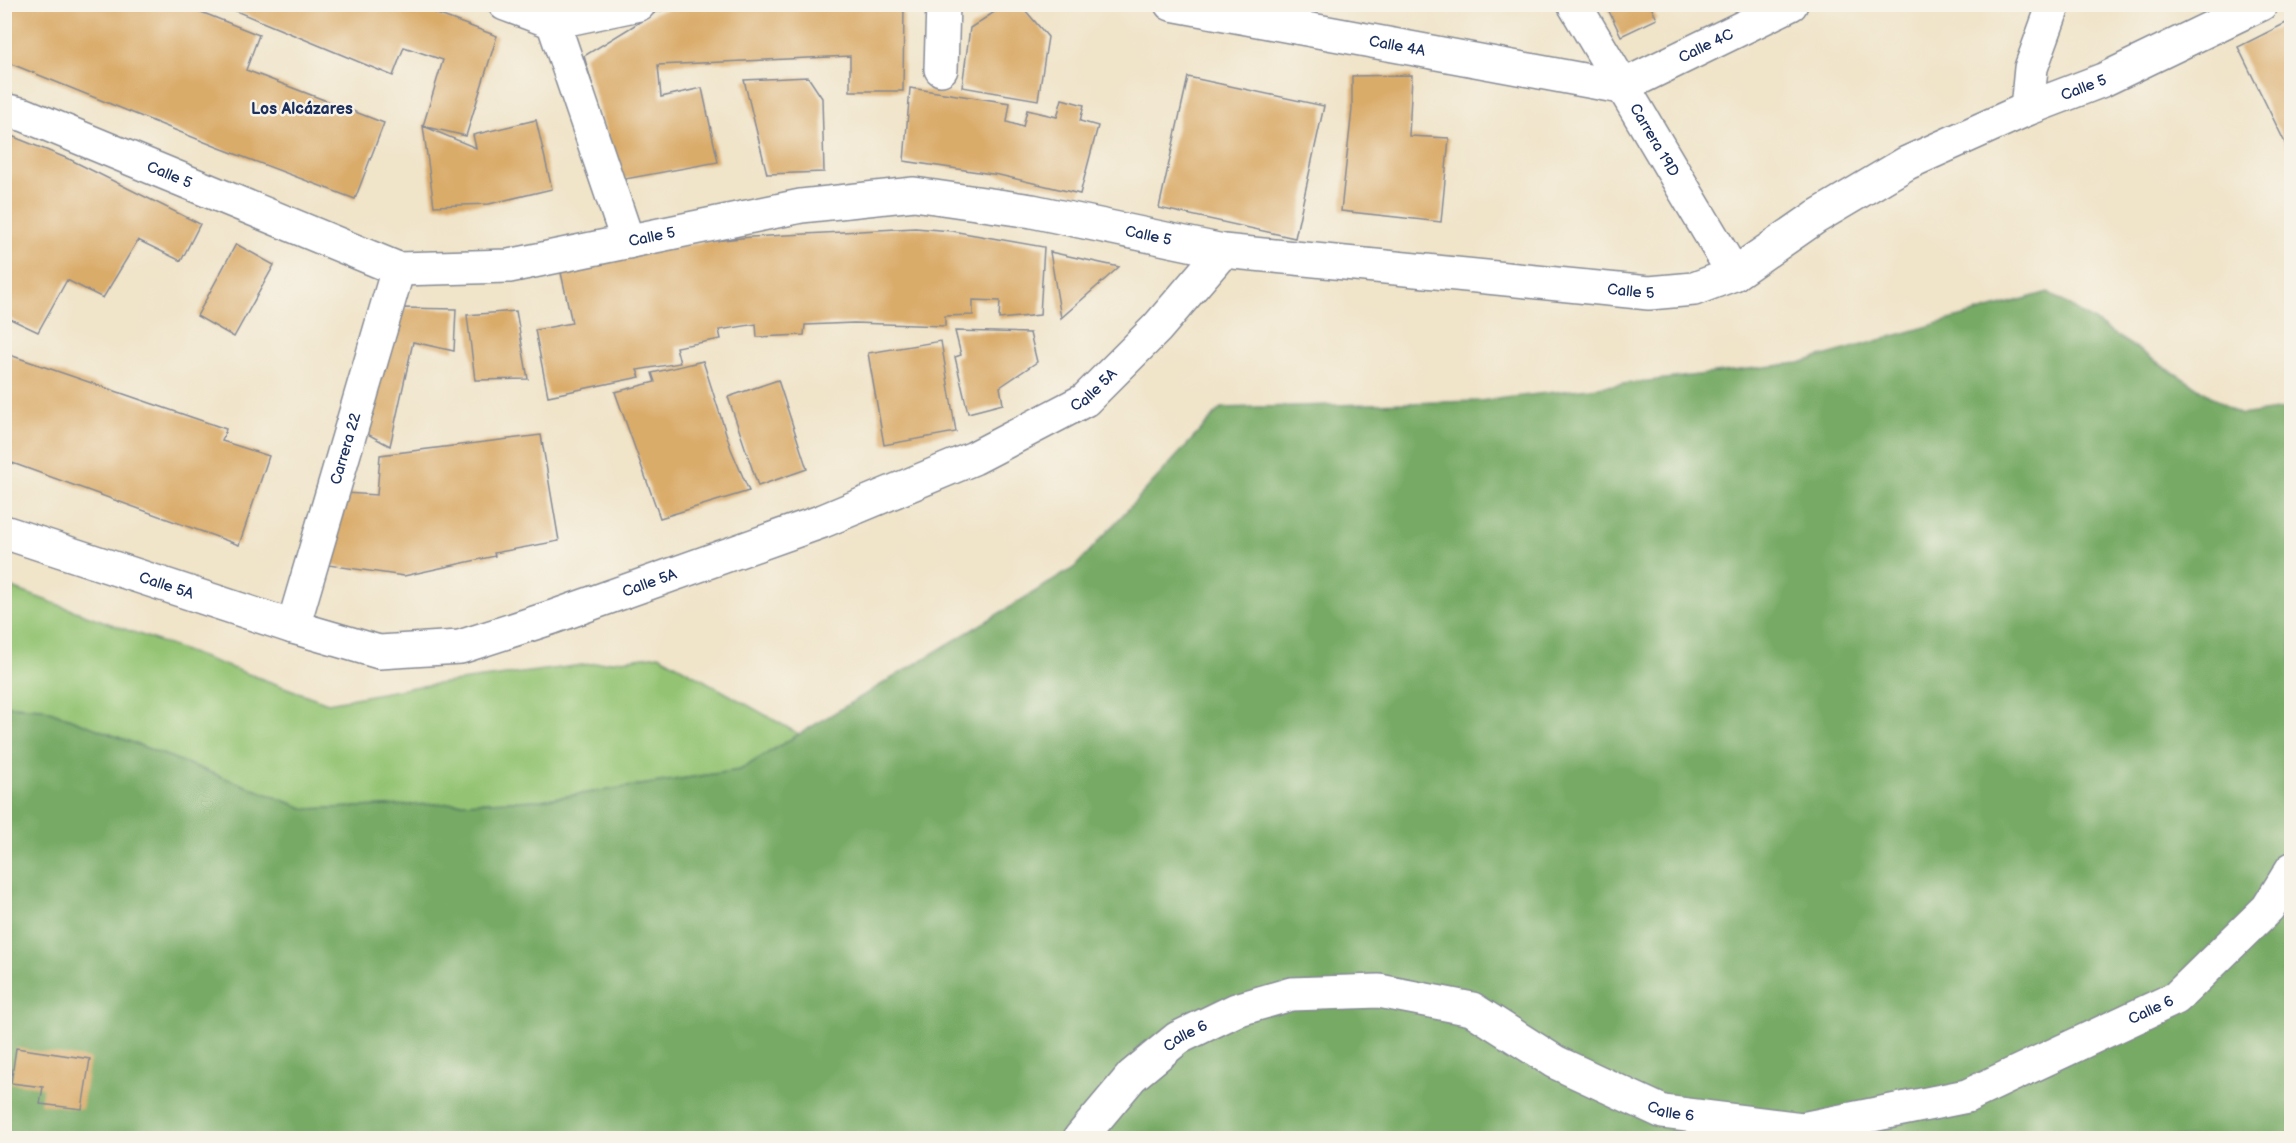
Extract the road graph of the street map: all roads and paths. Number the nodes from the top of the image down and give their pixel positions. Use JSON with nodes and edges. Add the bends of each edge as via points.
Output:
{"nodes":[{"id":1,"x":506,"y":4,"type":"edge"},
{"id":2,"x":639,"y":4,"type":"edge"},
{"id":3,"x":943,"y":4,"type":"edge"},
{"id":4,"x":1171,"y":4,"type":"edge"},
{"id":5,"x":1574,"y":4,"type":"edge"},
{"id":6,"x":1791,"y":4,"type":"edge"},
{"id":7,"x":2054,"y":4,"type":"edge"},
{"id":8,"x":2261,"y":4,"type":"edge"},
{"id":9,"x":549,"y":14,"type":"edge"},
{"id":10,"x":1309,"y":16,"type":"edge"},
{"id":11,"x":941,"y":69,"type":"dead end"},
{"id":12,"x":1621,"y":87,"type":"junction"},
{"id":13,"x":2027,"y":109,"type":"junction"},
{"id":14,"x":4,"y":110,"type":"edge"},
{"id":15,"x":628,"y":242,"type":"junction"},
{"id":16,"x":1223,"y":251,"type":"junction"},
{"id":17,"x":398,"y":269,"type":"junction"},
{"id":18,"x":1734,"y":274,"type":"junction"},
{"id":19,"x":4,"y":532,"type":"edge"},
{"id":20,"x":293,"y":627,"type":"junction"},
{"id":21,"x":2292,"y":869,"type":"edge"},
{"id":22,"x":1080,"y":1138,"type":"edge"}],
"edges":[{"from":1,"to":9,"type":"street"},
{"from":2,"to":9,"type":"street"},
{"from":3,"to":11,"type":"street"},
{"from":4,"to":10,"type":"street","name":"Calle 4A"},
{"from":5,"to":12,"type":"street","name":"Carrera 19D"},
{"from":6,"to":12,"type":"street","name":"Calle 4C"},
{"from":7,"to":13,"type":"street","via":[[2031,68]]},
{"from":8,"to":13,"type":"street","name":"Calle 5","via":[[2103,80]]},
{"from":9,"to":15,"type":"street"},
{"from":10,"to":12,"type":"street","name":"Calle 4A"},
{"from":12,"to":18,"type":"street","name":"Carrera 19D"},
{"from":13,"to":18,"type":"street","name":"Calle 5","via":[[1907,163],[1816,217]]},
{"from":14,"to":17,"type":"street","name":"Calle 5","via":[[25,115]]},
{"from":15,"to":16,"type":"street","name":"Calle 5","via":[[801,206],[914,194],[1032,212]]},
{"from":15,"to":17,"type":"street","name":"Calle 5","via":[[509,266]]},
{"from":16,"to":18,"type":"street","name":"Calle 5","via":[[1650,293],[1694,289]]},
{"from":16,"to":20,"type":"street","name":"Calle 5A","via":[[1157,328],[1085,400],[974,458],[823,521],[460,647],[379,652]]},
{"from":17,"to":20,"type":"street","name":"Carrera 22"},
{"from":19,"to":20,"type":"street","name":"Calle 5A"},
{"from":21,"to":22,"type":"street","name":"Calle 6","via":[[2268,908],[2176,998],[1967,1096],[1802,1130],[1663,1112],[1555,1062],[1472,1009],[1379,991],[1291,994],[1236,1010],[1178,1038],[1132,1076]]}]}
